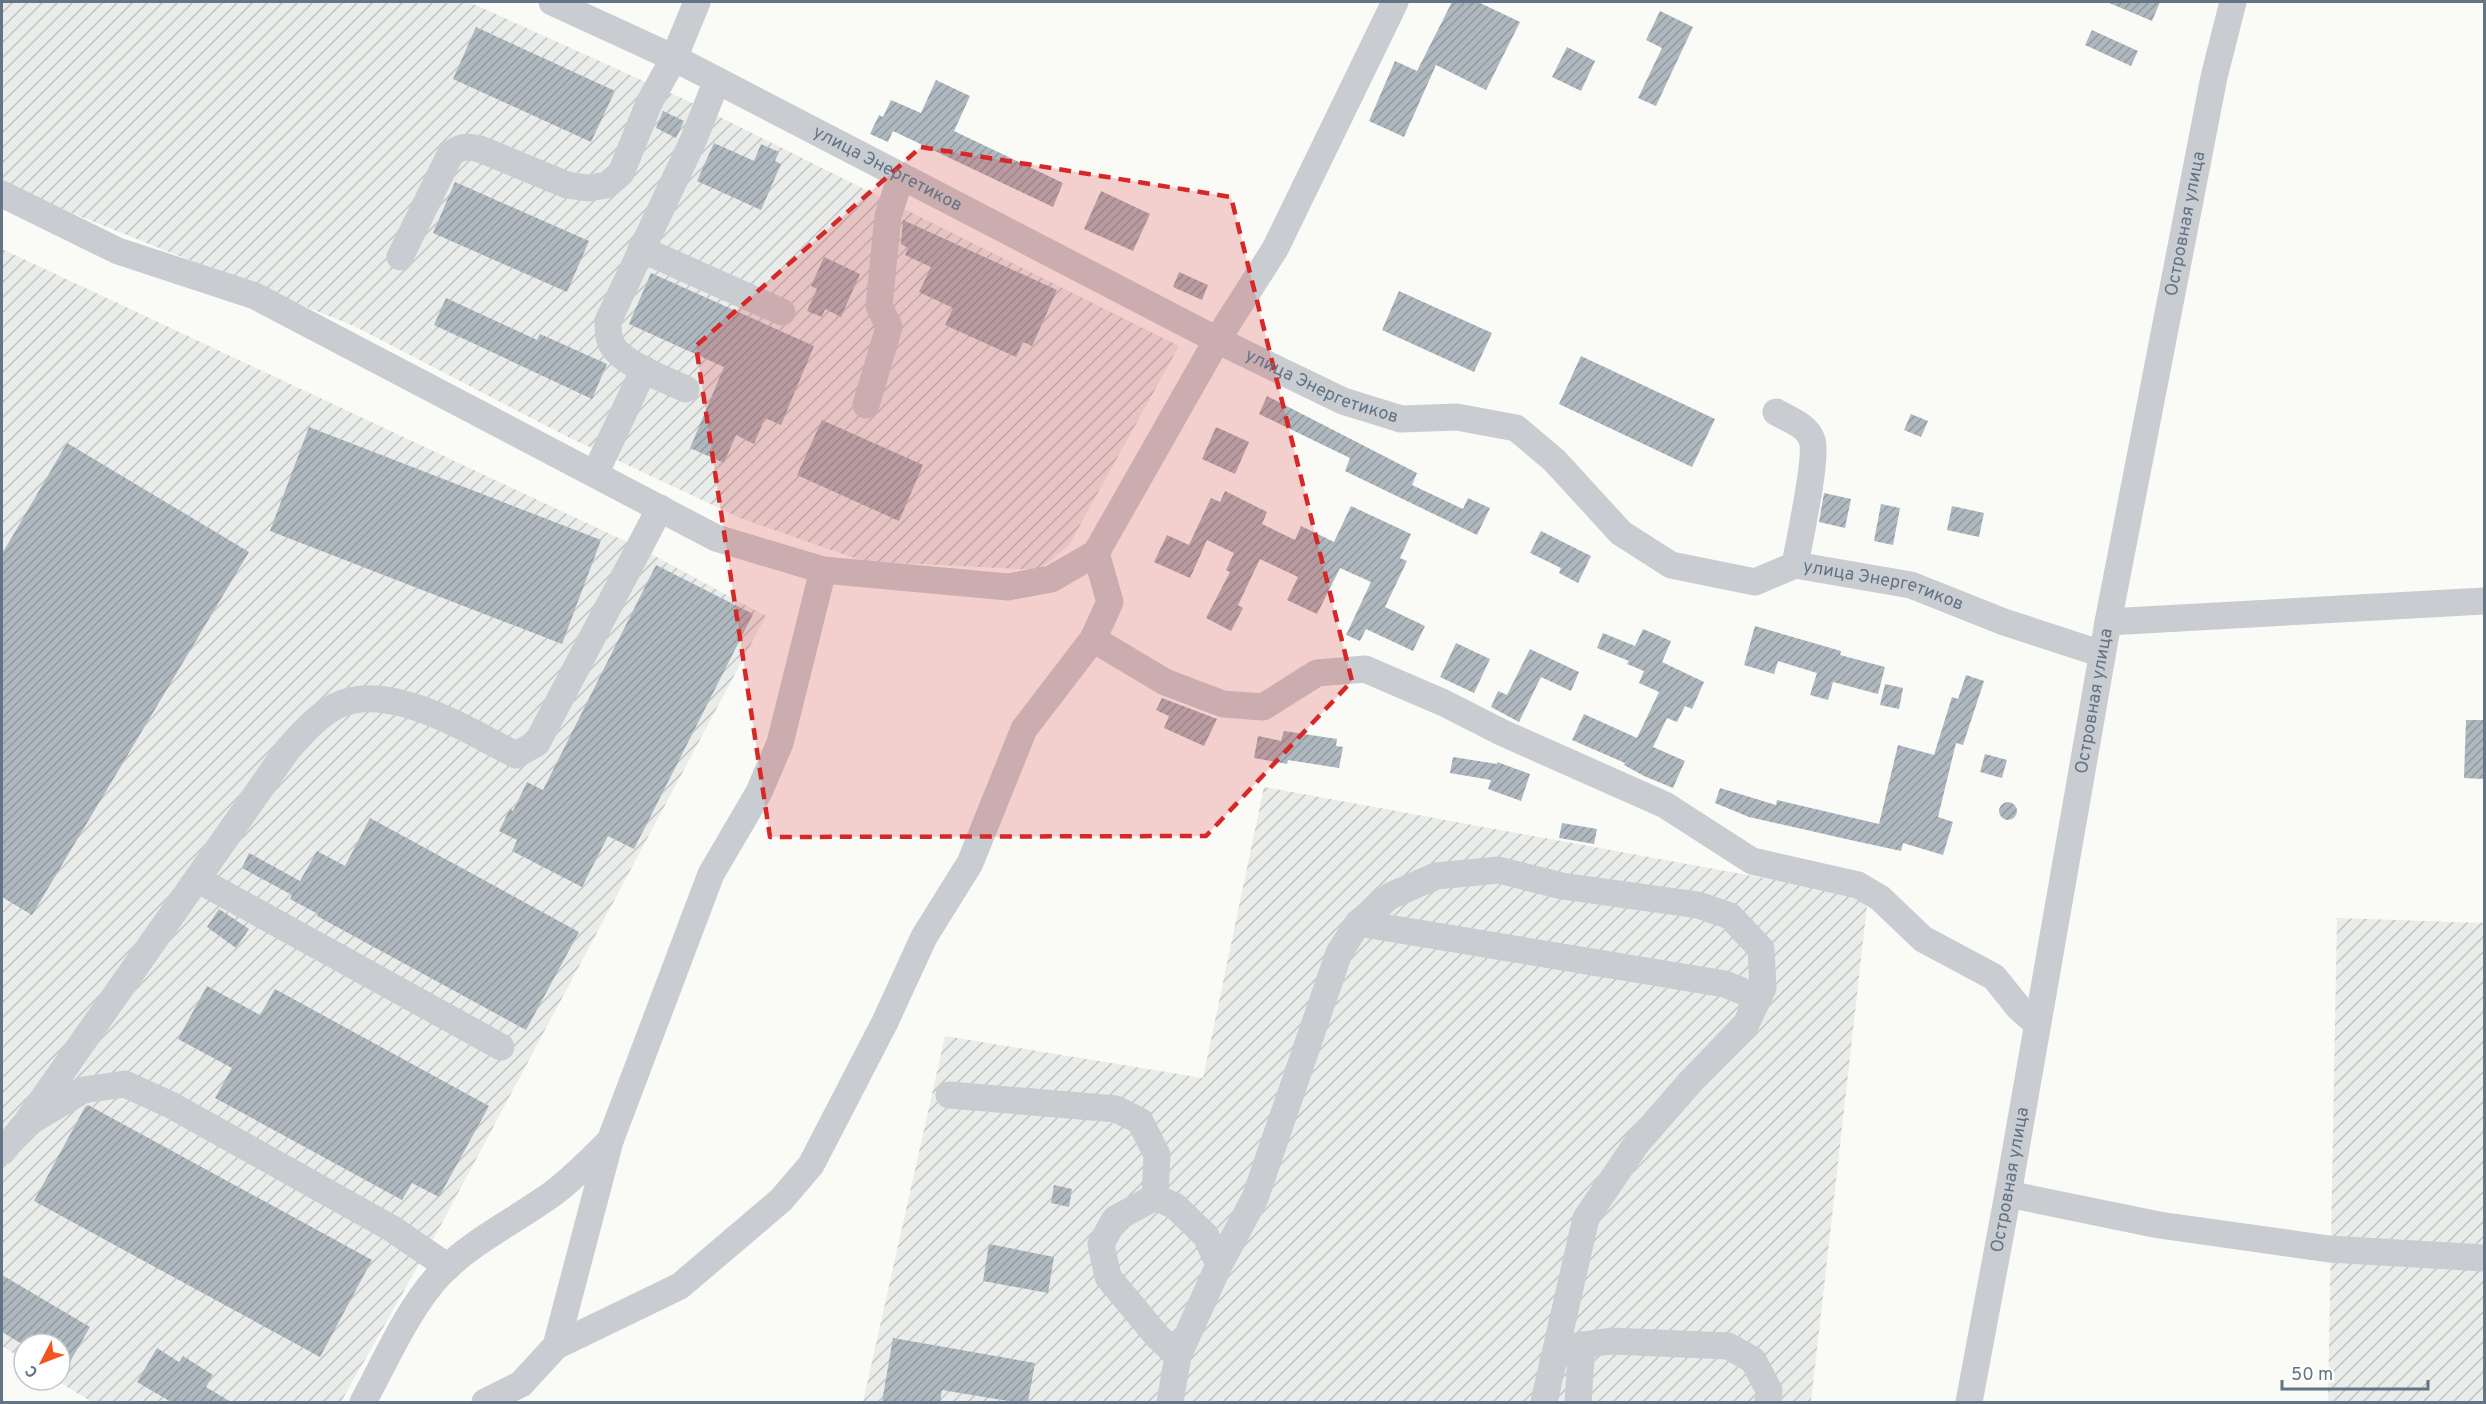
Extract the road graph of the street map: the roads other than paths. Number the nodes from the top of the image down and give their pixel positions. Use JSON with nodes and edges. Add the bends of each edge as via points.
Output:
{"nodes":[{"id":1,"x":552,"y":2,"type":"edge"},
{"id":2,"x":697,"y":2,"type":"edge"},
{"id":3,"x":1395,"y":2,"type":"edge"},
{"id":4,"x":2233,"y":2,"type":"edge"},
{"id":5,"x":674,"y":58,"type":"junction"},
{"id":6,"x":717,"y":80,"type":"junction"},
{"id":7,"x":901,"y":176,"type":"junction"},
{"id":8,"x":2,"y":194,"type":"edge"},
{"id":9,"x":641,"y":249,"type":"junction"},
{"id":10,"x":400,"y":256,"type":"dead end"},
{"id":11,"x":782,"y":312,"type":"dead end"},
{"id":12,"x":1217,"y":340,"type":"junction"},
{"id":13,"x":644,"y":369,"type":"junction"},
{"id":14,"x":687,"y":389,"type":"dead end"},
{"id":15,"x":866,"y":405,"type":"dead end"},
{"id":16,"x":1776,"y":412,"type":"dead end"},
{"id":17,"x":595,"y":474,"type":"junction"},
{"id":18,"x":660,"y":508,"type":"junction"},
{"id":19,"x":1096,"y":554,"type":"junction"},
{"id":20,"x":1795,"y":565,"type":"junction"},
{"id":21,"x":823,"y":570,"type":"junction"},
{"id":22,"x":2484,"y":601,"type":"edge"},
{"id":23,"x":2108,"y":622,"type":"junction"},
{"id":24,"x":1093,"y":639,"type":"junction"},
{"id":25,"x":2102,"y":654,"type":"junction"},
{"id":26,"x":197,"y":879,"type":"junction"},
{"id":27,"x":1358,"y":923,"type":"junction"},
{"id":28,"x":1759,"y":998,"type":"junction"},
{"id":29,"x":2037,"y":1024,"type":"junction"},
{"id":30,"x":501,"y":1047,"type":"dead end"},
{"id":31,"x":950,"y":1095,"type":"dead end"},
{"id":32,"x":26,"y":1123,"type":"junction"},
{"id":33,"x":610,"y":1141,"type":"junction"},
{"id":34,"x":2,"y":1152,"type":"edge"},
{"id":35,"x":2008,"y":1194,"type":"junction"},
{"id":36,"x":1155,"y":1197,"type":"junction"},
{"id":37,"x":2484,"y":1258,"type":"edge"},
{"id":38,"x":1219,"y":1265,"type":"junction"},
{"id":39,"x":448,"y":1267,"type":"junction"},
{"id":40,"x":1582,"y":1345,"type":"junction"},
{"id":41,"x":556,"y":1346,"type":"junction"},
{"id":42,"x":1178,"y":1356,"type":"junction"},
{"id":43,"x":1552,"y":1360,"type":"junction"},
{"id":44,"x":519,"y":1393,"type":"edge"},
{"id":45,"x":363,"y":1402,"type":"edge"},
{"id":46,"x":485,"y":1402,"type":"edge"},
{"id":47,"x":1170,"y":1402,"type":"edge"},
{"id":48,"x":1544,"y":1402,"type":"edge"},
{"id":49,"x":1578,"y":1402,"type":"edge"},
{"id":50,"x":1768,"y":1402,"type":"edge"},
{"id":51,"x":1969,"y":1402,"type":"edge"}],
"edges":[{"from":1,"to":5,"type":"street","name":"улица Энергетиков"},
{"from":2,"to":5,"type":"street"},
{"from":3,"to":12,"type":"street","via":[[1275,249]]},
{"from":4,"to":23,"type":"street","name":"Островная улица","via":[[2211,89]]},
{"from":5,"to":6,"type":"street","name":"улица Энергетиков"},
{"from":5,"to":10,"type":"street","via":[[649,103],[621,173],[607,185],[567,185],[480,149],[458,148],[450,155]]},
{"from":6,"to":7,"type":"street","name":"улица Энергетиков"},
{"from":6,"to":9,"type":"street","via":[[693,141]]},
{"from":7,"to":12,"type":"street","name":"улица Энергетиков"},
{"from":7,"to":15,"type":"street","via":[[888,216],[879,306],[889,327]]},
{"from":8,"to":17,"type":"street","via":[[118,251],[255,296]]},
{"from":9,"to":11,"type":"street"},
{"from":9,"to":13,"type":"street","via":[[608,321],[608,332],[617,352]]},
{"from":12,"to":19,"type":"street"},
{"from":12,"to":20,"type":"street","name":"улица Энергетиков","via":[[1343,401],[1401,419],[1457,417],[1516,428],[1554,460],[1621,533],[1671,566],[1755,582]]},
{"from":13,"to":14,"type":"street"},
{"from":13,"to":17,"type":"street"},
{"from":16,"to":20,"type":"street","via":[[1801,426],[1812,440],[1813,458]]},
{"from":17,"to":18,"type":"street"},
{"from":18,"to":21,"type":"street","via":[[716,538]]},
{"from":18,"to":26,"type":"street","via":[[537,743],[516,755],[418,707],[366,699],[338,706],[315,721],[288,749]]},
{"from":19,"to":21,"type":"street","via":[[1051,579],[1008,587]]},
{"from":19,"to":24,"type":"street","via":[[1110,602]]},
{"from":20,"to":25,"type":"street","name":"улица Энергетиков","via":[[1911,585],[2004,622]]},
{"from":21,"to":33,"type":"street","via":[[780,743],[759,792],[711,874]]},
{"from":22,"to":23,"type":"street"},
{"from":23,"to":25,"type":"street","name":"Островная улица"},
{"from":24,"to":29,"type":"street","via":[[1165,682],[1223,704],[1263,706],[1317,673],[1365,669],[1665,805],[1752,861],[1858,885],[1880,898],[1923,939],[1994,977]]},
{"from":24,"to":41,"type":"street","via":[[1024,729],[970,863],[924,937],[811,1165],[781,1200],[680,1286]]},
{"from":25,"to":29,"type":"street","name":"Островная улица"},
{"from":26,"to":30,"type":"street"},
{"from":26,"to":32,"type":"street"},
{"from":27,"to":28,"type":"street","via":[[1725,984]]},
{"from":27,"to":28,"type":"street","via":[[1390,896],[1436,876],[1499,870],[1562,886],[1698,904],[1730,916],[1761,949],[1763,988]]},
{"from":27,"to":38,"type":"street","via":[[1340,953],[1255,1198]]},
{"from":28,"to":43,"type":"street","via":[[1746,1024],[1637,1143],[1586,1218]]},
{"from":29,"to":35,"type":"street","name":"Островная улица"},
{"from":31,"to":36,"type":"street","via":[[1116,1109],[1140,1121],[1157,1155]]},
{"from":32,"to":34,"type":"street"},
{"from":32,"to":39,"type":"street","via":[[83,1090],[125,1084],[171,1105],[391,1228]]},
{"from":33,"to":39,"type":"street","via":[[552,1194]]},
{"from":33,"to":41,"type":"street"},
{"from":35,"to":37,"type":"street","via":[[2159,1225],[2329,1249]]},
{"from":35,"to":51,"type":"street","name":"Островная улица"},
{"from":36,"to":38,"type":"street","via":[[1175,1206],[1206,1236]]},
{"from":36,"to":42,"type":"street","via":[[1115,1219],[1101,1244],[1108,1277]]},
{"from":38,"to":42,"type":"street"},
{"from":39,"to":45,"type":"street","via":[[421,1296]]},
{"from":40,"to":43,"type":"street","via":[[1570,1347]]},
{"from":40,"to":49,"type":"street"},
{"from":40,"to":50,"type":"street","via":[[1611,1341],[1728,1346],[1752,1360],[1769,1390]]},
{"from":41,"to":44,"type":"street"},
{"from":42,"to":47,"type":"street"},
{"from":43,"to":48,"type":"street"},
{"from":44,"to":46,"type":"street"}]}
